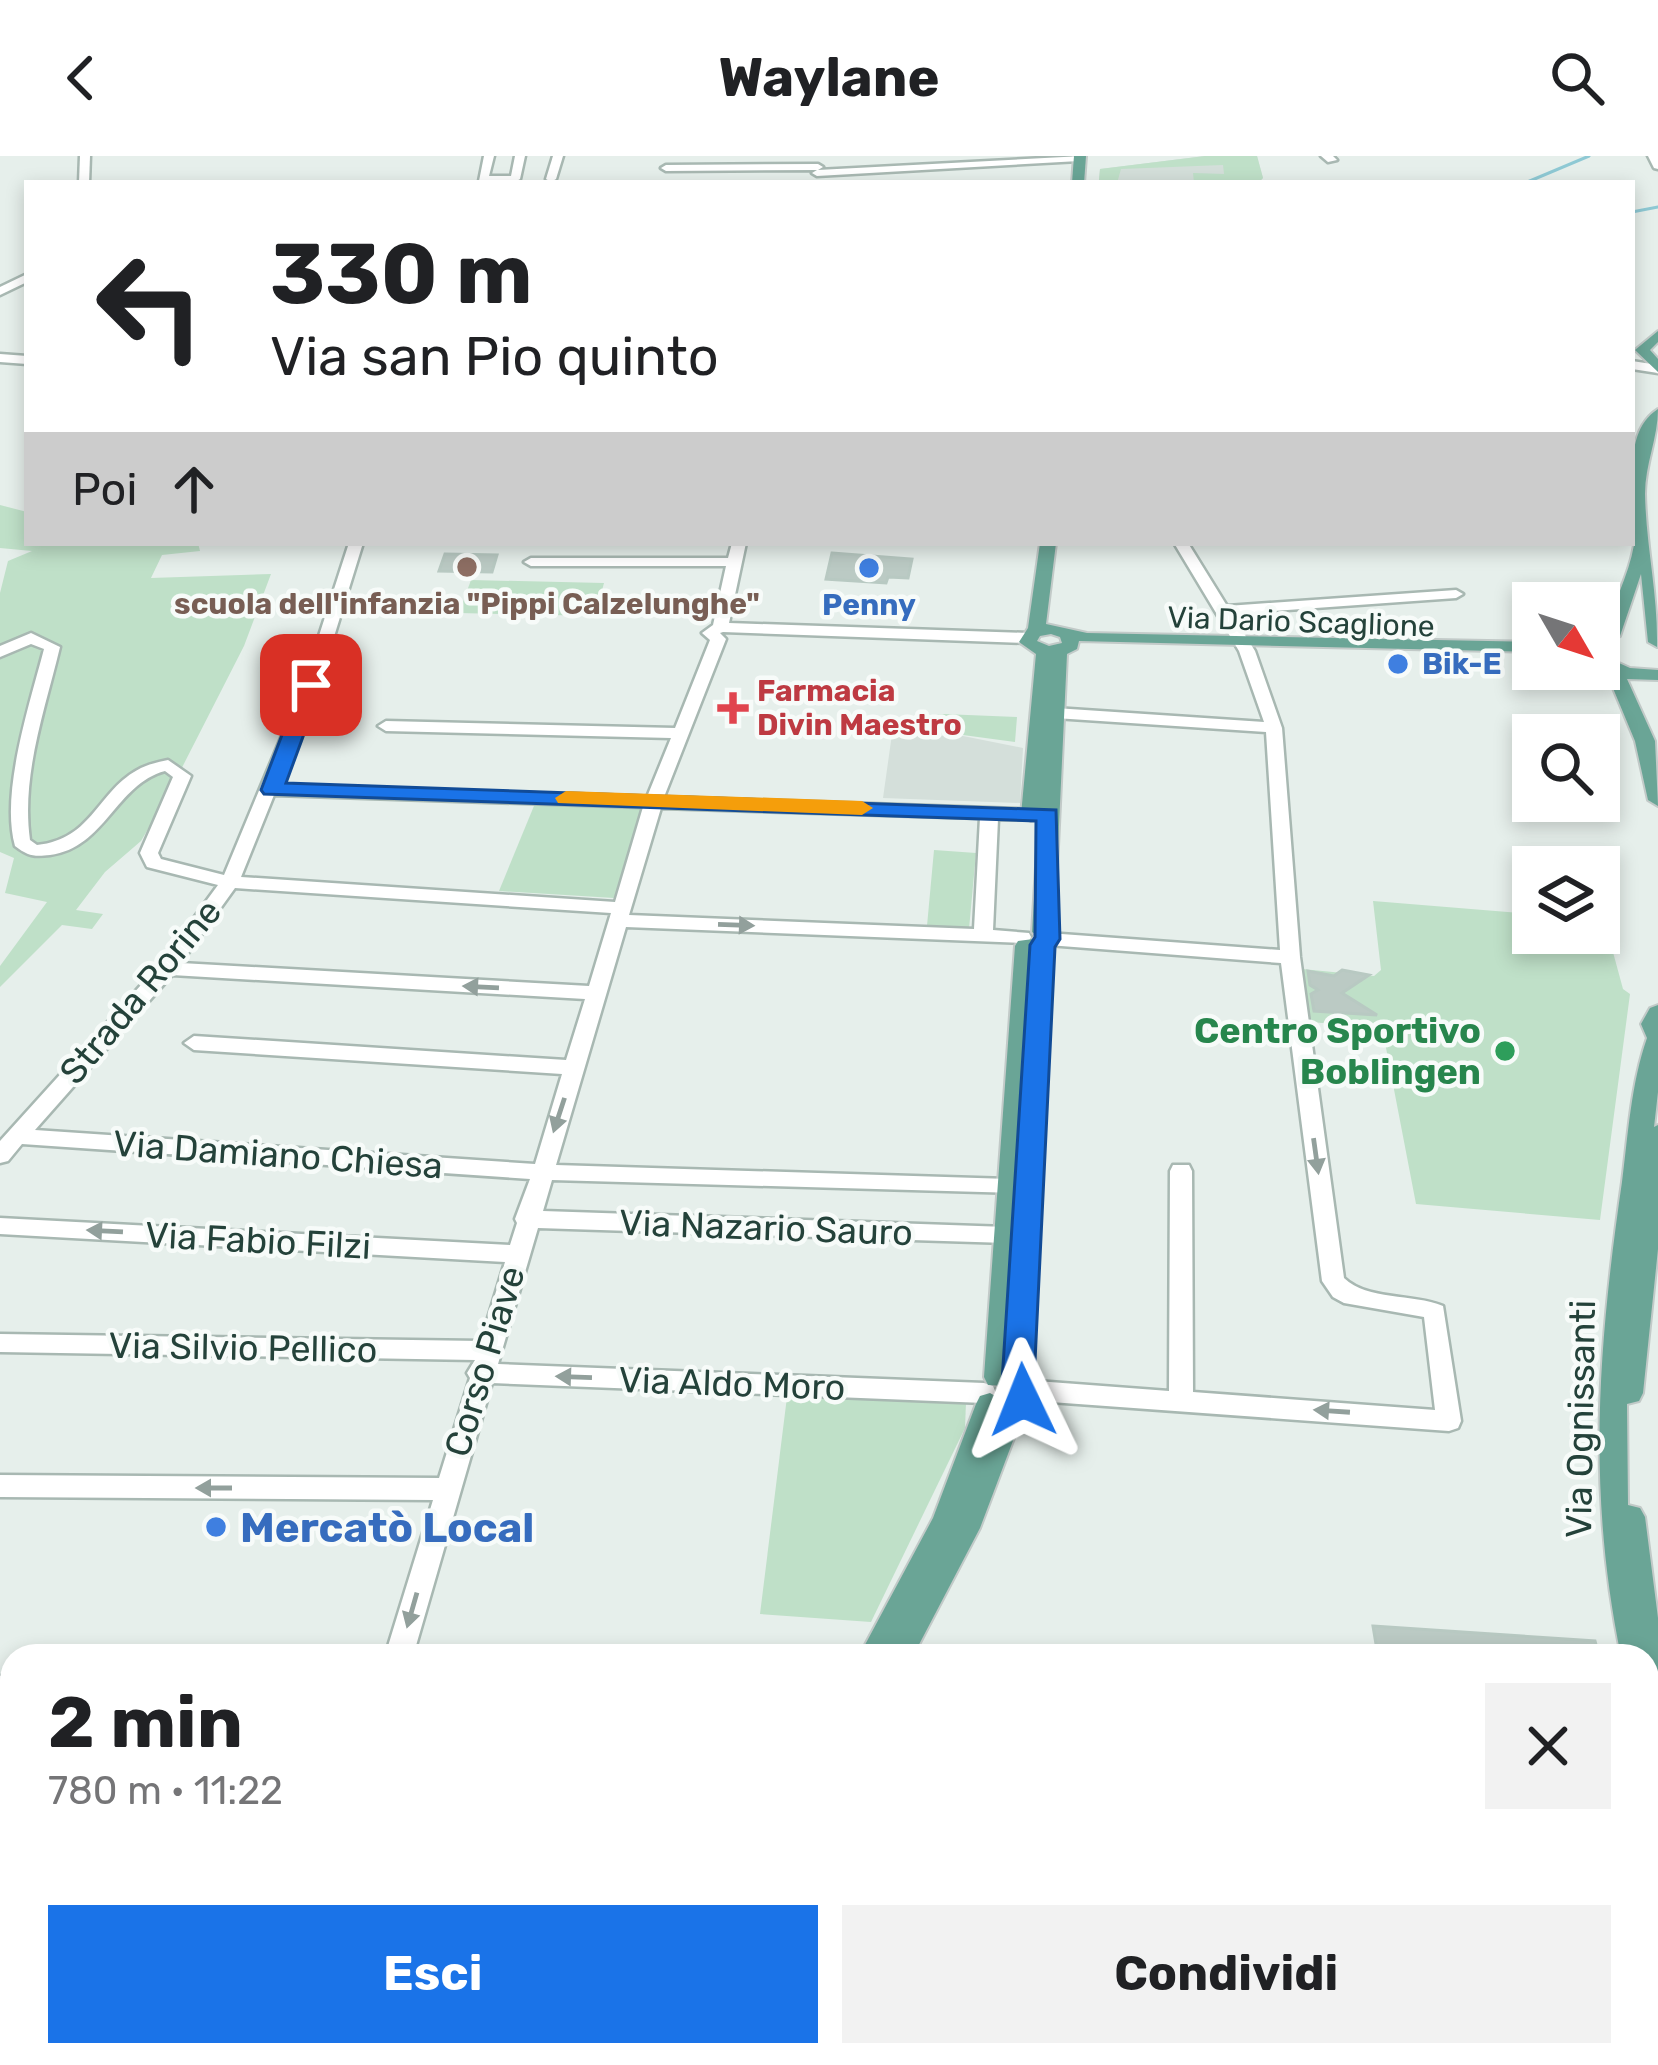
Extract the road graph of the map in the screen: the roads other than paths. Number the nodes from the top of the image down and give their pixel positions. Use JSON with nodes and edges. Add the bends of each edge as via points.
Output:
{"nodes":[{"id":1,"x":489,"y":156,"type":"edge"},
{"id":2,"x":520,"y":156,"type":"edge"},
{"id":3,"x":558,"y":156,"type":"edge"},
{"id":4,"x":1653,"y":156,"type":"edge"},
{"id":5,"x":1075,"y":157,"type":"edge"},
{"id":6,"x":1658,"y":166,"type":"edge"},
{"id":7,"x":666,"y":168,"type":"dead end"},
{"id":8,"x":818,"y":170,"type":"edge"},
{"id":9,"x":551,"y":179,"type":"dead end"},
{"id":10,"x":1658,"y":335,"type":"edge"},
{"id":11,"x":1635,"y":359,"type":"edge"},
{"id":12,"x":1658,"y":369,"type":"edge"},
{"id":13,"x":1658,"y":412,"type":"edge"},
{"id":14,"x":1642,"y":543,"type":"junction"},
{"id":15,"x":355,"y":546,"type":"edge"},
{"id":16,"x":739,"y":546,"type":"edge"},
{"id":17,"x":1048,"y":546,"type":"edge"},
{"id":18,"x":1061,"y":546,"type":"edge"},
{"id":19,"x":1183,"y":546,"type":"edge"},
{"id":20,"x":531,"y":562,"type":"dead end"},
{"id":21,"x":734,"y":562,"type":"junction"},
{"id":22,"x":1456,"y":594,"type":"dead end"},
{"id":23,"x":1620,"y":600,"type":"edge"},
{"id":24,"x":1227,"y":610,"type":"junction"},
{"id":25,"x":726,"y":633,"type":"junction"},
{"id":26,"x":1620,"y":640,"type":"edge"},
{"id":27,"x":1049,"y":641,"type":"junction"},
{"id":28,"x":1657,"y":642,"type":"edge"},
{"id":29,"x":1244,"y":646,"type":"junction"},
{"id":30,"x":1512,"y":647,"type":"edge"},
{"id":31,"x":0,"y":652,"type":"edge"},
{"id":32,"x":1512,"y":658,"type":"edge"},
{"id":33,"x":1620,"y":668,"type":"edge"},
{"id":34,"x":1658,"y":676,"type":"edge"},
{"id":35,"x":1618,"y":690,"type":"edge"},
{"id":36,"x":1055,"y":713,"type":"junction"},
{"id":37,"x":386,"y":726,"type":"dead end"},
{"id":38,"x":1274,"y":728,"type":"junction"},
{"id":39,"x":680,"y":733,"type":"junction"},
{"id":40,"x":272,"y":790,"type":"junction"},
{"id":41,"x":1658,"y":800,"type":"edge"},
{"id":42,"x":654,"y":801,"type":"junction"},
{"id":43,"x":989,"y":813,"type":"junction"},
{"id":44,"x":1040,"y":814,"type":"junction"},
{"id":45,"x":230,"y":882,"type":"junction"},
{"id":46,"x":620,"y":917,"type":"junction"},
{"id":47,"x":983,"y":936,"type":"junction"},
{"id":48,"x":1035,"y":938,"type":"junction"},
{"id":49,"x":1290,"y":957,"type":"junction"},
{"id":50,"x":166,"y":968,"type":"junction"},
{"id":51,"x":598,"y":993,"type":"junction"},
{"id":52,"x":1658,"y":1013,"type":"edge"},
{"id":53,"x":1658,"y":1038,"type":"edge"},
{"id":54,"x":194,"y":1043,"type":"dead end"},
{"id":55,"x":574,"y":1068,"type":"junction"},
{"id":56,"x":1658,"y":1134,"type":"edge"},
{"id":57,"x":16,"y":1136,"type":"junction"},
{"id":58,"x":0,"y":1155,"type":"edge"},
{"id":59,"x":1181,"y":1171,"type":"dead end"},
{"id":60,"x":540,"y":1172,"type":"junction"},
{"id":61,"x":1009,"y":1187,"type":"junction"},
{"id":62,"x":526,"y":1219,"type":"junction"},
{"id":63,"x":0,"y":1226,"type":"edge"},
{"id":64,"x":1007,"y":1234,"type":"junction"},
{"id":65,"x":516,"y":1254,"type":"junction"},
{"id":66,"x":0,"y":1342,"type":"edge"},
{"id":67,"x":483,"y":1362,"type":"junction"},
{"id":68,"x":1004,"y":1392,"type":"junction"},
{"id":69,"x":1181,"y":1400,"type":"junction"},
{"id":70,"x":0,"y":1486,"type":"edge"},
{"id":71,"x":446,"y":1489,"type":"junction"},
{"id":72,"x":402,"y":1644,"type":"edge"},
{"id":73,"x":881,"y":1644,"type":"edge"},
{"id":74,"x":903,"y":1644,"type":"edge"},
{"id":75,"x":1635,"y":1644,"type":"edge"},
{"id":76,"x":1652,"y":1644,"type":"edge"}],
"edges":[{"from":1,"to":2,"type":"street","via":[[483,179],[515,179]]},
{"from":3,"to":9,"type":"street"},
{"from":4,"to":6,"type":"street"},
{"from":5,"to":8,"type":"street"},
{"from":7,"to":8,"type":"street"},
{"from":10,"to":11,"type":"main road"},
{"from":11,"to":12,"type":"main road"},
{"from":13,"to":14,"type":"main road","via":[[1637,482]]},
{"from":14,"to":23,"type":"main road"},
{"from":14,"to":28,"type":"main road"},
{"from":15,"to":40,"type":"street","name":"Strada Rorine"},
{"from":16,"to":21,"type":"street","name":"Corso Piave"},
{"from":17,"to":27,"type":"main road"},
{"from":18,"to":27,"type":"main road"},
{"from":19,"to":24,"type":"street"},
{"from":20,"to":21,"type":"street"},
{"from":21,"to":25,"type":"street","name":"Corso Piave"},
{"from":22,"to":24,"type":"street"},
{"from":24,"to":29,"type":"street"},
{"from":25,"to":27,"type":"street","name":"Via Dario Scaglione"},
{"from":25,"to":39,"type":"street","name":"Corso Piave"},
{"from":26,"to":28,"type":"main road"},
{"from":27,"to":29,"type":"main road","name":"Via Dario Scaglione"},
{"from":27,"to":36,"type":"main road"},
{"from":27,"to":44,"type":"main road"},
{"from":29,"to":30,"type":"main road","name":"Via Dario Scaglione"},
{"from":29,"to":32,"type":"main road","name":"Via Dario Scaglione"},
{"from":29,"to":38,"type":"street"},
{"from":31,"to":45,"type":"street","via":[[23,639],[52,646],[22,771],[21,842],[44,851],[76,843],[141,773],[175,766],[182,776],[150,845],[152,863]]},
{"from":33,"to":34,"type":"main road"},
{"from":35,"to":41,"type":"main road","via":[[1645,741]]},
{"from":36,"to":38,"type":"street"},
{"from":36,"to":44,"type":"main road"},
{"from":37,"to":39,"type":"street"},
{"from":38,"to":49,"type":"street"},
{"from":39,"to":42,"type":"street","name":"Corso Piave"},
{"from":40,"to":42,"type":"street"},
{"from":40,"to":45,"type":"street","name":"Strada Rorine"},
{"from":42,"to":43,"type":"street"},
{"from":42,"to":46,"type":"street","name":"Corso Piave"},
{"from":43,"to":44,"type":"street"},
{"from":43,"to":47,"type":"street"},
{"from":44,"to":48,"type":"main road"},
{"from":45,"to":46,"type":"street"},
{"from":45,"to":50,"type":"street","name":"Strada Rorine"},
{"from":46,"to":47,"type":"street","one_way":true},
{"from":46,"to":51,"type":"street","name":"Corso Piave"},
{"from":47,"to":48,"type":"street"},
{"from":48,"to":49,"type":"street"},
{"from":48,"to":61,"type":"main road"},
{"from":48,"to":68,"type":"main road"},
{"from":49,"to":69,"type":"street","name":"Via Aldo Moro","one_way":true,"via":[[1333,1281],[1344,1294],[1435,1312],[1449,1420]]},
{"from":51,"to":50,"type":"street","one_way":true},
{"from":50,"to":57,"type":"street","name":"Strada Rorine"},
{"from":51,"to":55,"type":"street","name":"Corso Piave"},
{"from":52,"to":53,"type":"main road","name":"Via Ognissanti"},
{"from":53,"to":75,"type":"main road","name":"Via Ognissanti","via":[[1614,1343],[1617,1552]]},
{"from":54,"to":55,"type":"street"},
{"from":55,"to":60,"type":"street","name":"Corso Piave","one_way":true},
{"from":56,"to":76,"type":"main road","name":"Via Ognissanti","via":[[1629,1381],[1630,1522]]},
{"from":57,"to":58,"type":"street","name":"Strada Rorine"},
{"from":57,"to":60,"type":"street","name":"Via Damiano Chiesa"},
{"from":59,"to":69,"type":"street"},
{"from":60,"to":61,"type":"street","name":"Via Damiano Chiesa"},
{"from":60,"to":62,"type":"street","name":"Corso Piave"},
{"from":61,"to":64,"type":"main road"},
{"from":62,"to":64,"type":"street","name":"Via Nazario Sauro"},
{"from":62,"to":65,"type":"street","name":"Corso Piave"},
{"from":65,"to":63,"type":"street","name":"Via Fabio Filzi","one_way":true},
{"from":64,"to":68,"type":"main road"},
{"from":65,"to":67,"type":"street","name":"Corso Piave"},
{"from":66,"to":67,"type":"street","name":"Via Silvio Pellico"},
{"from":68,"to":67,"type":"street","name":"Via Aldo Moro","one_way":true},
{"from":67,"to":71,"type":"street","name":"Corso Piave"},
{"from":68,"to":69,"type":"street","name":"Via Aldo Moro"},
{"from":68,"to":73,"type":"main road"},
{"from":68,"to":74,"type":"main road","via":[[964,1528]]},
{"from":71,"to":70,"type":"street","one_way":true},
{"from":71,"to":72,"type":"street","name":"Corso Piave","one_way":true}]}
